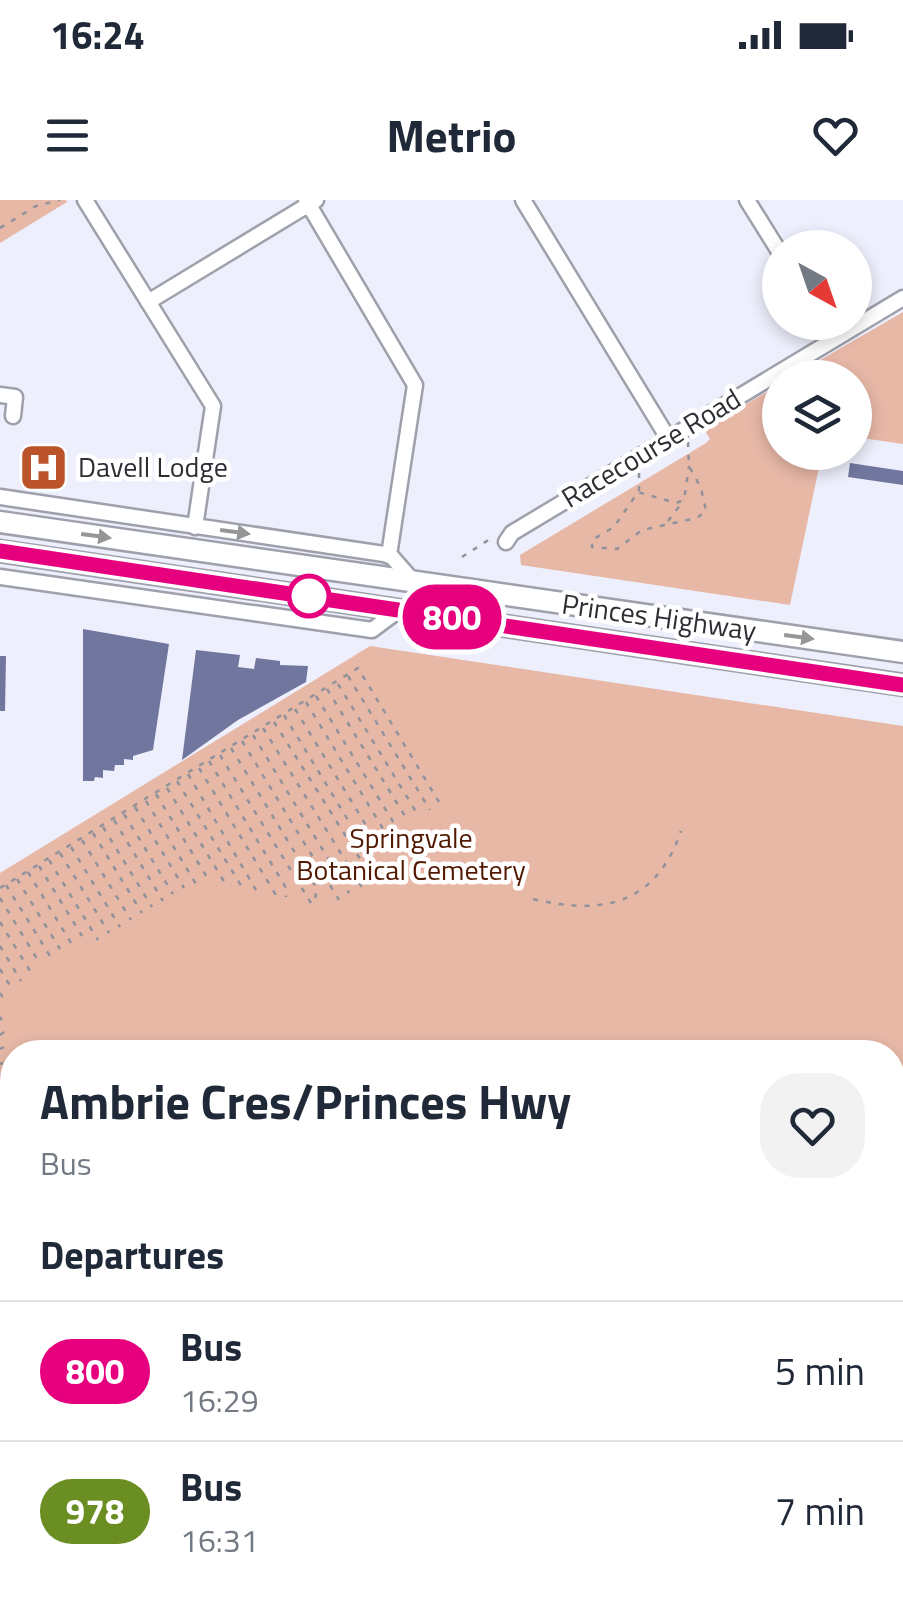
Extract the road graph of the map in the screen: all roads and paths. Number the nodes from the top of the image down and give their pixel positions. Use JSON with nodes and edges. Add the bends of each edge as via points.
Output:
{"nodes":[{"id":1,"x":60,"y":200,"type":"edge"},
{"id":2,"x":85,"y":200,"type":"edge"},
{"id":3,"x":523,"y":200,"type":"edge"},
{"id":4,"x":747,"y":200,"type":"edge"},
{"id":5,"x":311,"y":202,"type":"edge"},
{"id":6,"x":0,"y":228,"type":"edge"},
{"id":7,"x":766,"y":230,"type":"edge"},
{"id":8,"x":903,"y":298,"type":"edge"},
{"id":9,"x":148,"y":302,"type":"junction"},
{"id":10,"x":872,"y":316,"type":"edge"},
{"id":11,"x":830,"y":340,"type":"edge"},
{"id":12,"x":0,"y":395,"type":"edge"},
{"id":13,"x":13,"y":416,"type":"dead end"},
{"id":14,"x":685,"y":427,"type":"junction"},
{"id":15,"x":668,"y":438,"type":"junction"},
{"id":16,"x":635,"y":458,"type":"junction"},
{"id":17,"x":689,"y":466,"type":"junction"},
{"id":18,"x":638,"y":492,"type":"junction"},
{"id":19,"x":0,"y":497,"type":"edge"},
{"id":20,"x":684,"y":500,"type":"junction"},
{"id":21,"x":0,"y":522,"type":"edge"},
{"id":22,"x":667,"y":522,"type":"junction"},
{"id":23,"x":196,"y":527,"type":"junction"},
{"id":24,"x":504,"y":536,"type":"joint"},
{"id":25,"x":0,"y":551,"type":"edge"},
{"id":26,"x":390,"y":556,"type":"junction"},
{"id":27,"x":462,"y":557,"type":"dead end"},
{"id":28,"x":0,"y":576,"type":"edge"},
{"id":29,"x":415,"y":583,"type":"junction"},
{"id":30,"x":399,"y":610,"type":"junction"},
{"id":31,"x":903,"y":652,"type":"edge"},
{"id":32,"x":347,"y":675,"type":"junction"},
{"id":33,"x":336,"y":682,"type":"junction"},
{"id":34,"x":903,"y":684,"type":"edge"},
{"id":35,"x":326,"y":688,"type":"junction"},
{"id":36,"x":316,"y":694,"type":"junction"},
{"id":37,"x":305,"y":701,"type":"junction"},
{"id":38,"x":294,"y":708,"type":"junction"},
{"id":39,"x":284,"y":714,"type":"junction"},
{"id":40,"x":273,"y":720,"type":"junction"},
{"id":41,"x":262,"y":727,"type":"junction"},
{"id":42,"x":252,"y":734,"type":"junction"},
{"id":43,"x":241,"y":740,"type":"junction"},
{"id":44,"x":230,"y":747,"type":"junction"},
{"id":45,"x":219,"y":754,"type":"junction"},
{"id":46,"x":208,"y":760,"type":"junction"},
{"id":47,"x":198,"y":766,"type":"junction"},
{"id":48,"x":187,"y":773,"type":"junction"},
{"id":49,"x":176,"y":780,"type":"junction"},
{"id":50,"x":166,"y":786,"type":"junction"},
{"id":51,"x":155,"y":793,"type":"junction"},
{"id":52,"x":145,"y":799,"type":"junction"},
{"id":53,"x":134,"y":806,"type":"junction"},
{"id":54,"x":442,"y":807,"type":"dead end"},
{"id":55,"x":430,"y":810,"type":"dead end"},
{"id":56,"x":124,"y":812,"type":"junction"},
{"id":57,"x":418,"y":815,"type":"dead end"},
{"id":58,"x":113,"y":819,"type":"junction"},
{"id":59,"x":408,"y":821,"type":"dead end"},
{"id":60,"x":102,"y":825,"type":"junction"},
{"id":61,"x":397,"y":828,"type":"dead end"},
{"id":62,"x":681,"y":831,"type":"dead end"},
{"id":63,"x":92,"y":832,"type":"junction"},
{"id":64,"x":388,"y":837,"type":"dead end"},
{"id":65,"x":81,"y":839,"type":"junction"},
{"id":66,"x":70,"y":846,"type":"junction"},
{"id":67,"x":380,"y":848,"type":"dead end"},
{"id":68,"x":59,"y":852,"type":"junction"},
{"id":69,"x":48,"y":858,"type":"junction"},
{"id":70,"x":373,"y":861,"type":"dead end"},
{"id":71,"x":38,"y":865,"type":"junction"},
{"id":72,"x":28,"y":871,"type":"junction"},
{"id":73,"x":369,"y":873,"type":"dead end"},
{"id":74,"x":17,"y":878,"type":"junction"},
{"id":75,"x":210,"y":882,"type":"dead end"},
{"id":76,"x":225,"y":883,"type":"dead end"},
{"id":77,"x":6,"y":884,"type":"junction"},
{"id":78,"x":196,"y":884,"type":"dead end"},
{"id":79,"x":242,"y":887,"type":"dead end"},
{"id":80,"x":0,"y":888,"type":"edge"},
{"id":81,"x":184,"y":888,"type":"dead end"},
{"id":82,"x":363,"y":889,"type":"dead end"},
{"id":83,"x":256,"y":890,"type":"dead end"},
{"id":84,"x":349,"y":893,"type":"dead end"},
{"id":85,"x":173,"y":894,"type":"dead end"},
{"id":86,"x":276,"y":895,"type":"dead end"},
{"id":87,"x":286,"y":897,"type":"dead end"},
{"id":88,"x":0,"y":898,"type":"edge"},
{"id":89,"x":533,"y":899,"type":"dead end"},
{"id":90,"x":163,"y":900,"type":"dead end"},
{"id":91,"x":339,"y":900,"type":"dead end"},
{"id":92,"x":152,"y":907,"type":"dead end"},
{"id":93,"x":142,"y":914,"type":"dead end"},
{"id":94,"x":131,"y":920,"type":"dead end"},
{"id":95,"x":0,"y":922,"type":"edge"},
{"id":96,"x":120,"y":927,"type":"dead end"},
{"id":97,"x":109,"y":934,"type":"dead end"},
{"id":98,"x":82,"y":936,"type":"dead end"},
{"id":99,"x":98,"y":940,"type":"dead end"},
{"id":100,"x":71,"y":943,"type":"dead end"},
{"id":101,"x":0,"y":946,"type":"edge"},
{"id":102,"x":60,"y":949,"type":"dead end"},
{"id":103,"x":50,"y":956,"type":"dead end"},
{"id":104,"x":39,"y":962,"type":"dead end"},
{"id":105,"x":0,"y":970,"type":"edge"},
{"id":106,"x":30,"y":971,"type":"dead end"},
{"id":107,"x":22,"y":981,"type":"dead end"},
{"id":108,"x":13,"y":990,"type":"dead end"},
{"id":109,"x":0,"y":993,"type":"edge"},
{"id":110,"x":6,"y":1002,"type":"dead end"},
{"id":111,"x":7,"y":1030,"type":"dead end"},
{"id":112,"x":0,"y":1034,"type":"edge"}],
"edges":[{"from":1,"to":6,"type":"path"},
{"from":2,"to":9,"type":"street"},
{"from":3,"to":15,"type":"street"},
{"from":4,"to":7,"type":"street"},
{"from":5,"to":9,"type":"street"},
{"from":5,"to":26,"type":"street","via":[[415,385]]},
{"from":8,"to":10,"type":"street","name":"Racecourse Road"},
{"from":9,"to":23,"type":"street","via":[[213,406]]},
{"from":11,"to":14,"type":"street","name":"Racecourse Road"},
{"from":12,"to":13,"type":"street","via":[[15,397]]},
{"from":14,"to":15,"type":"street","name":"Racecourse Road"},
{"from":14,"to":17,"type":"path"},
{"from":15,"to":16,"type":"street","name":"Racecourse Road"},
{"from":16,"to":18,"type":"path"},
{"from":16,"to":24,"type":"street","name":"Racecourse Road"},
{"from":17,"to":20,"type":"path"},
{"from":17,"to":22,"type":"path","via":[[706,511]]},
{"from":18,"to":20,"type":"path"},
{"from":18,"to":22,"type":"path","via":[[592,547],[616,549],[631,535]]},
{"from":19,"to":23,"type":"street"},
{"from":20,"to":22,"type":"path"},
{"from":21,"to":29,"type":"highway","name":"Princes Highway","one_way":true},
{"from":23,"to":26,"type":"street","one_way":true},
{"from":24,"to":27,"type":"path"},
{"from":25,"to":30,"type":"highway","name":"Princes Highway"},
{"from":26,"to":29,"type":"street"},
{"from":28,"to":30,"type":"street","via":[[372,630]]},
{"from":29,"to":31,"type":"highway","name":"Princes Highway","one_way":true},
{"from":30,"to":34,"type":"highway","name":"Princes Highway"},
{"from":32,"to":33,"type":"path"},
{"from":32,"to":54,"type":"path","via":[[358,668]]},
{"from":32,"to":55,"type":"path"},
{"from":33,"to":35,"type":"path"},
{"from":33,"to":57,"type":"path"},
{"from":35,"to":36,"type":"path"},
{"from":35,"to":59,"type":"path"},
{"from":36,"to":37,"type":"path"},
{"from":36,"to":61,"type":"path"},
{"from":37,"to":38,"type":"path"},
{"from":37,"to":64,"type":"path"},
{"from":38,"to":39,"type":"path"},
{"from":38,"to":67,"type":"path"},
{"from":39,"to":40,"type":"path"},
{"from":39,"to":70,"type":"path"},
{"from":40,"to":41,"type":"path"},
{"from":40,"to":73,"type":"path"},
{"from":41,"to":42,"type":"path"},
{"from":41,"to":82,"type":"path"},
{"from":42,"to":43,"type":"path"},
{"from":42,"to":84,"type":"path"},
{"from":43,"to":44,"type":"path"},
{"from":43,"to":91,"type":"path"},
{"from":44,"to":45,"type":"path"},
{"from":44,"to":45,"type":"path","via":[[316,888],[313,904]]},
{"from":45,"to":46,"type":"path"},
{"from":46,"to":47,"type":"path"},
{"from":46,"to":87,"type":"path"},
{"from":47,"to":48,"type":"path"},
{"from":47,"to":86,"type":"path"},
{"from":48,"to":49,"type":"path"},
{"from":48,"to":83,"type":"path"},
{"from":49,"to":50,"type":"path"},
{"from":49,"to":79,"type":"path"},
{"from":50,"to":51,"type":"path"},
{"from":50,"to":76,"type":"path"},
{"from":51,"to":52,"type":"path"},
{"from":51,"to":75,"type":"path"},
{"from":52,"to":53,"type":"path"},
{"from":52,"to":78,"type":"path"},
{"from":53,"to":56,"type":"path"},
{"from":53,"to":81,"type":"path"},
{"from":56,"to":58,"type":"path"},
{"from":56,"to":85,"type":"path"},
{"from":58,"to":60,"type":"path"},
{"from":58,"to":90,"type":"path"},
{"from":60,"to":63,"type":"path"},
{"from":60,"to":92,"type":"path"},
{"from":62,"to":89,"type":"path","via":[[660,876],[637,894],[588,907]]},
{"from":63,"to":65,"type":"path"},
{"from":63,"to":93,"type":"path"},
{"from":65,"to":66,"type":"path"},
{"from":65,"to":94,"type":"path"},
{"from":66,"to":68,"type":"path"},
{"from":66,"to":96,"type":"path"},
{"from":68,"to":69,"type":"path"},
{"from":68,"to":97,"type":"path"},
{"from":69,"to":71,"type":"path"},
{"from":69,"to":99,"type":"path"},
{"from":71,"to":72,"type":"path"},
{"from":71,"to":98,"type":"path"},
{"from":72,"to":74,"type":"path"},
{"from":72,"to":100,"type":"path"},
{"from":74,"to":77,"type":"path"},
{"from":74,"to":102,"type":"path"},
{"from":77,"to":80,"type":"path"},
{"from":77,"to":103,"type":"path"},
{"from":88,"to":104,"type":"path"},
{"from":95,"to":106,"type":"path"},
{"from":101,"to":107,"type":"path"},
{"from":105,"to":108,"type":"path"},
{"from":109,"to":110,"type":"path"},
{"from":111,"to":112,"type":"path"}]}
